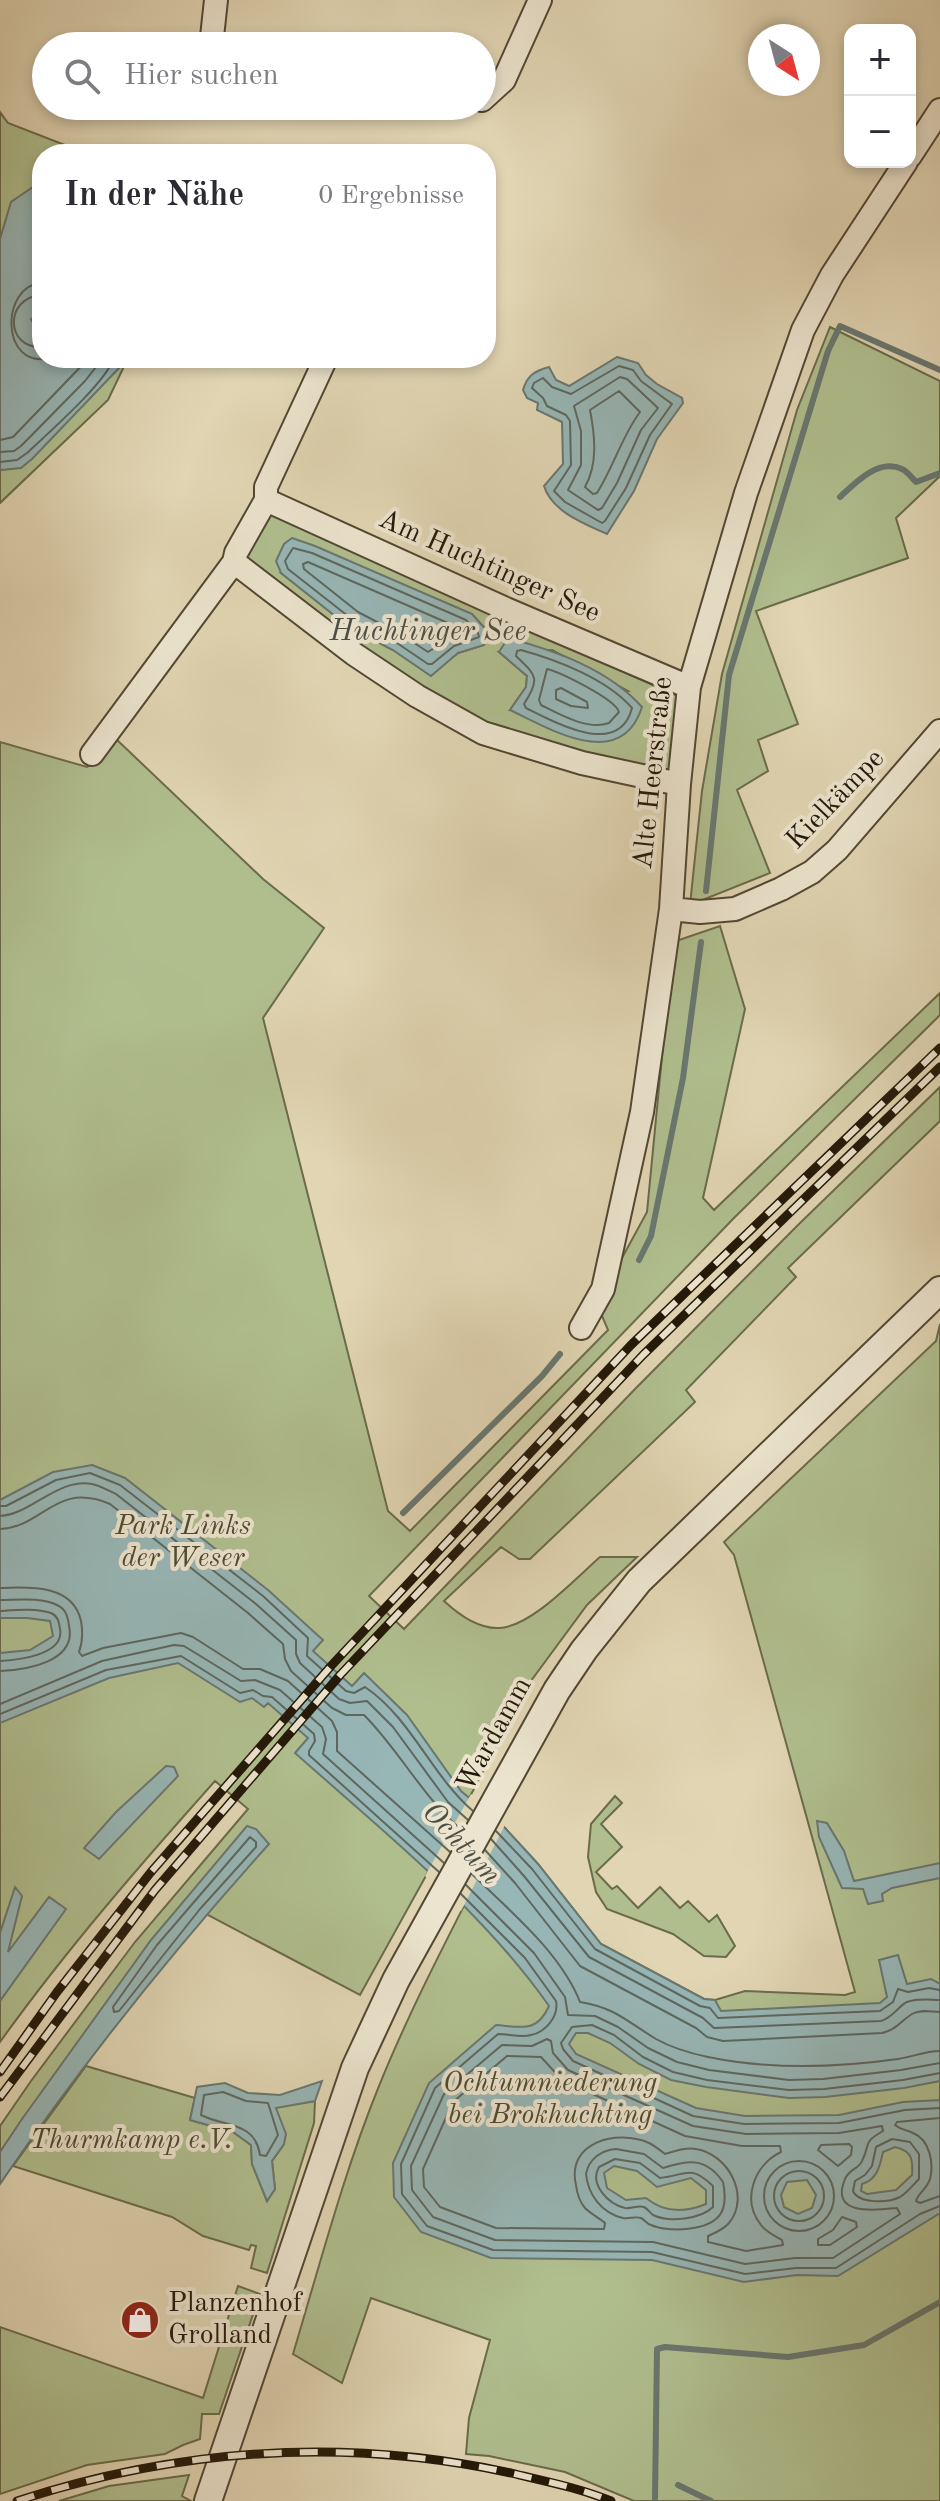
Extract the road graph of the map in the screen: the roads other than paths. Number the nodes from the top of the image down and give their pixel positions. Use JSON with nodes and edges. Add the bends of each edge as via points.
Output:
{"nodes":[{"id":1,"x":216,"y":0,"type":"edge"},
{"id":2,"x":540,"y":0,"type":"edge"},
{"id":3,"x":213,"y":32,"type":"edge"},
{"id":4,"x":496,"y":87,"type":"edge"},
{"id":5,"x":940,"y":110,"type":"edge"},
{"id":6,"x":916,"y":147,"type":"edge"},
{"id":7,"x":902,"y":168,"type":"edge"},
{"id":8,"x":322,"y":368,"type":"edge"},
{"id":9,"x":266,"y":500,"type":"junction"},
{"id":10,"x":234,"y":562,"type":"junction"},
{"id":11,"x":689,"y":687,"type":"junction"},
{"id":12,"x":940,"y":731,"type":"edge"},
{"id":13,"x":92,"y":754,"type":"dead end"},
{"id":14,"x":679,"y":784,"type":"junction"},
{"id":15,"x":671,"y":909,"type":"junction"},
{"id":16,"x":940,"y":1290,"type":"edge"},
{"id":17,"x":581,"y":1328,"type":"dead end"},
{"id":18,"x":208,"y":2501,"type":"edge"}],
"edges":[{"from":1,"to":3,"type":"street"},
{"from":2,"to":4,"type":"street"},
{"from":5,"to":6,"type":"street"},
{"from":7,"to":11,"type":"street","name":"Alte Heerstraße","via":[[803,330],[746,493]]},
{"from":8,"to":9,"type":"street","via":[[266,487]]},
{"from":9,"to":10,"type":"street"},
{"from":9,"to":11,"type":"street","name":"Am Huchtinger See"},
{"from":10,"to":13,"type":"street"},
{"from":10,"to":14,"type":"street","via":[[354,654],[483,733],[582,763]]},
{"from":11,"to":14,"type":"street","name":"Alte Heerstraße"},
{"from":12,"to":15,"type":"street","name":"Kielkämpe","via":[[812,872],[735,909]]},
{"from":14,"to":15,"type":"street","name":"Alte Heerstraße"},
{"from":15,"to":17,"type":"street","name":"Alte Heerstraße","via":[[642,1112],[603,1289]]},
{"from":16,"to":18,"type":"street","name":"Wardamm","via":[[639,1581],[557,1690],[396,1980],[355,2068]]}]}
